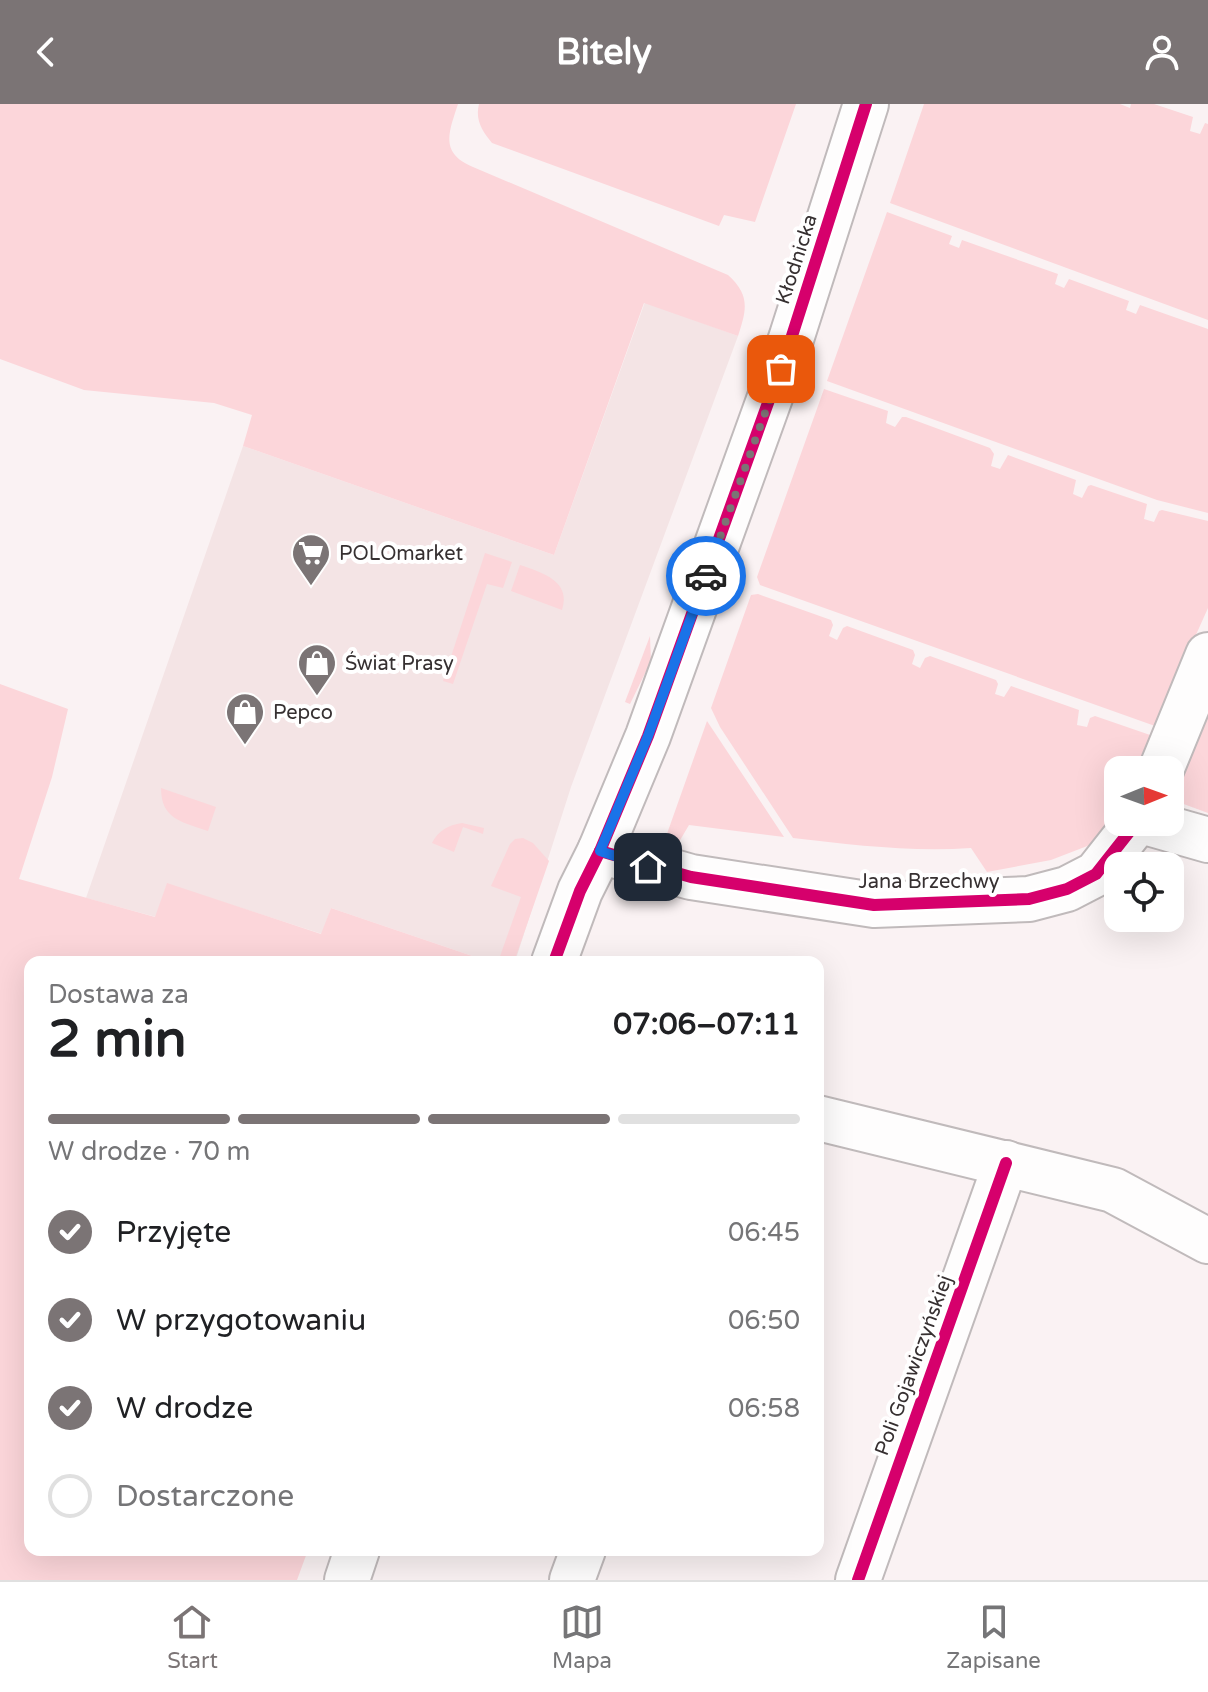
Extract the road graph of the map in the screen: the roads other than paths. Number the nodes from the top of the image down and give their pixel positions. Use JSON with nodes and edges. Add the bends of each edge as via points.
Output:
{"nodes":[{"id":1,"x":866,"y":104,"type":"edge"},
{"id":2,"x":1208,"y":655,"type":"edge"},
{"id":3,"x":1167,"y":756,"type":"edge"},
{"id":4,"x":1184,"y":833,"type":"edge"},
{"id":5,"x":1126,"y":836,"type":"edge"},
{"id":6,"x":1208,"y":840,"type":"edge"},
{"id":7,"x":600,"y":851,"type":"junction"},
{"id":8,"x":556,"y":956,"type":"edge"},
{"id":9,"x":824,"y":1119,"type":"edge"},
{"id":10,"x":1006,"y":1163,"type":"junction"},
{"id":11,"x":1208,"y":1241,"type":"edge"},
{"id":12,"x":355,"y":1556,"type":"edge"},
{"id":13,"x":581,"y":1556,"type":"edge"},
{"id":14,"x":347,"y":1580,"type":"edge"},
{"id":15,"x":572,"y":1580,"type":"edge"},
{"id":16,"x":858,"y":1580,"type":"edge"}],
"edges":[{"from":1,"to":7,"type":"street","name":"Kłodnicka","via":[[791,339],[648,736]]},
{"from":2,"to":3,"type":"street"},
{"from":4,"to":6,"type":"street"},
{"from":5,"to":7,"type":"street","name":"Jana Brzechwy","via":[[1096,874],[1067,889],[1029,899],[874,905],[691,877]]},
{"from":7,"to":8,"type":"street","name":"Kłodnicka"},
{"from":9,"to":10,"type":"street"},
{"from":10,"to":11,"type":"street","via":[[1113,1190]]},
{"from":10,"to":16,"type":"street","name":"Poli Gojawiczyńskiej"},
{"from":12,"to":14,"type":"street"},
{"from":13,"to":15,"type":"street"}]}
